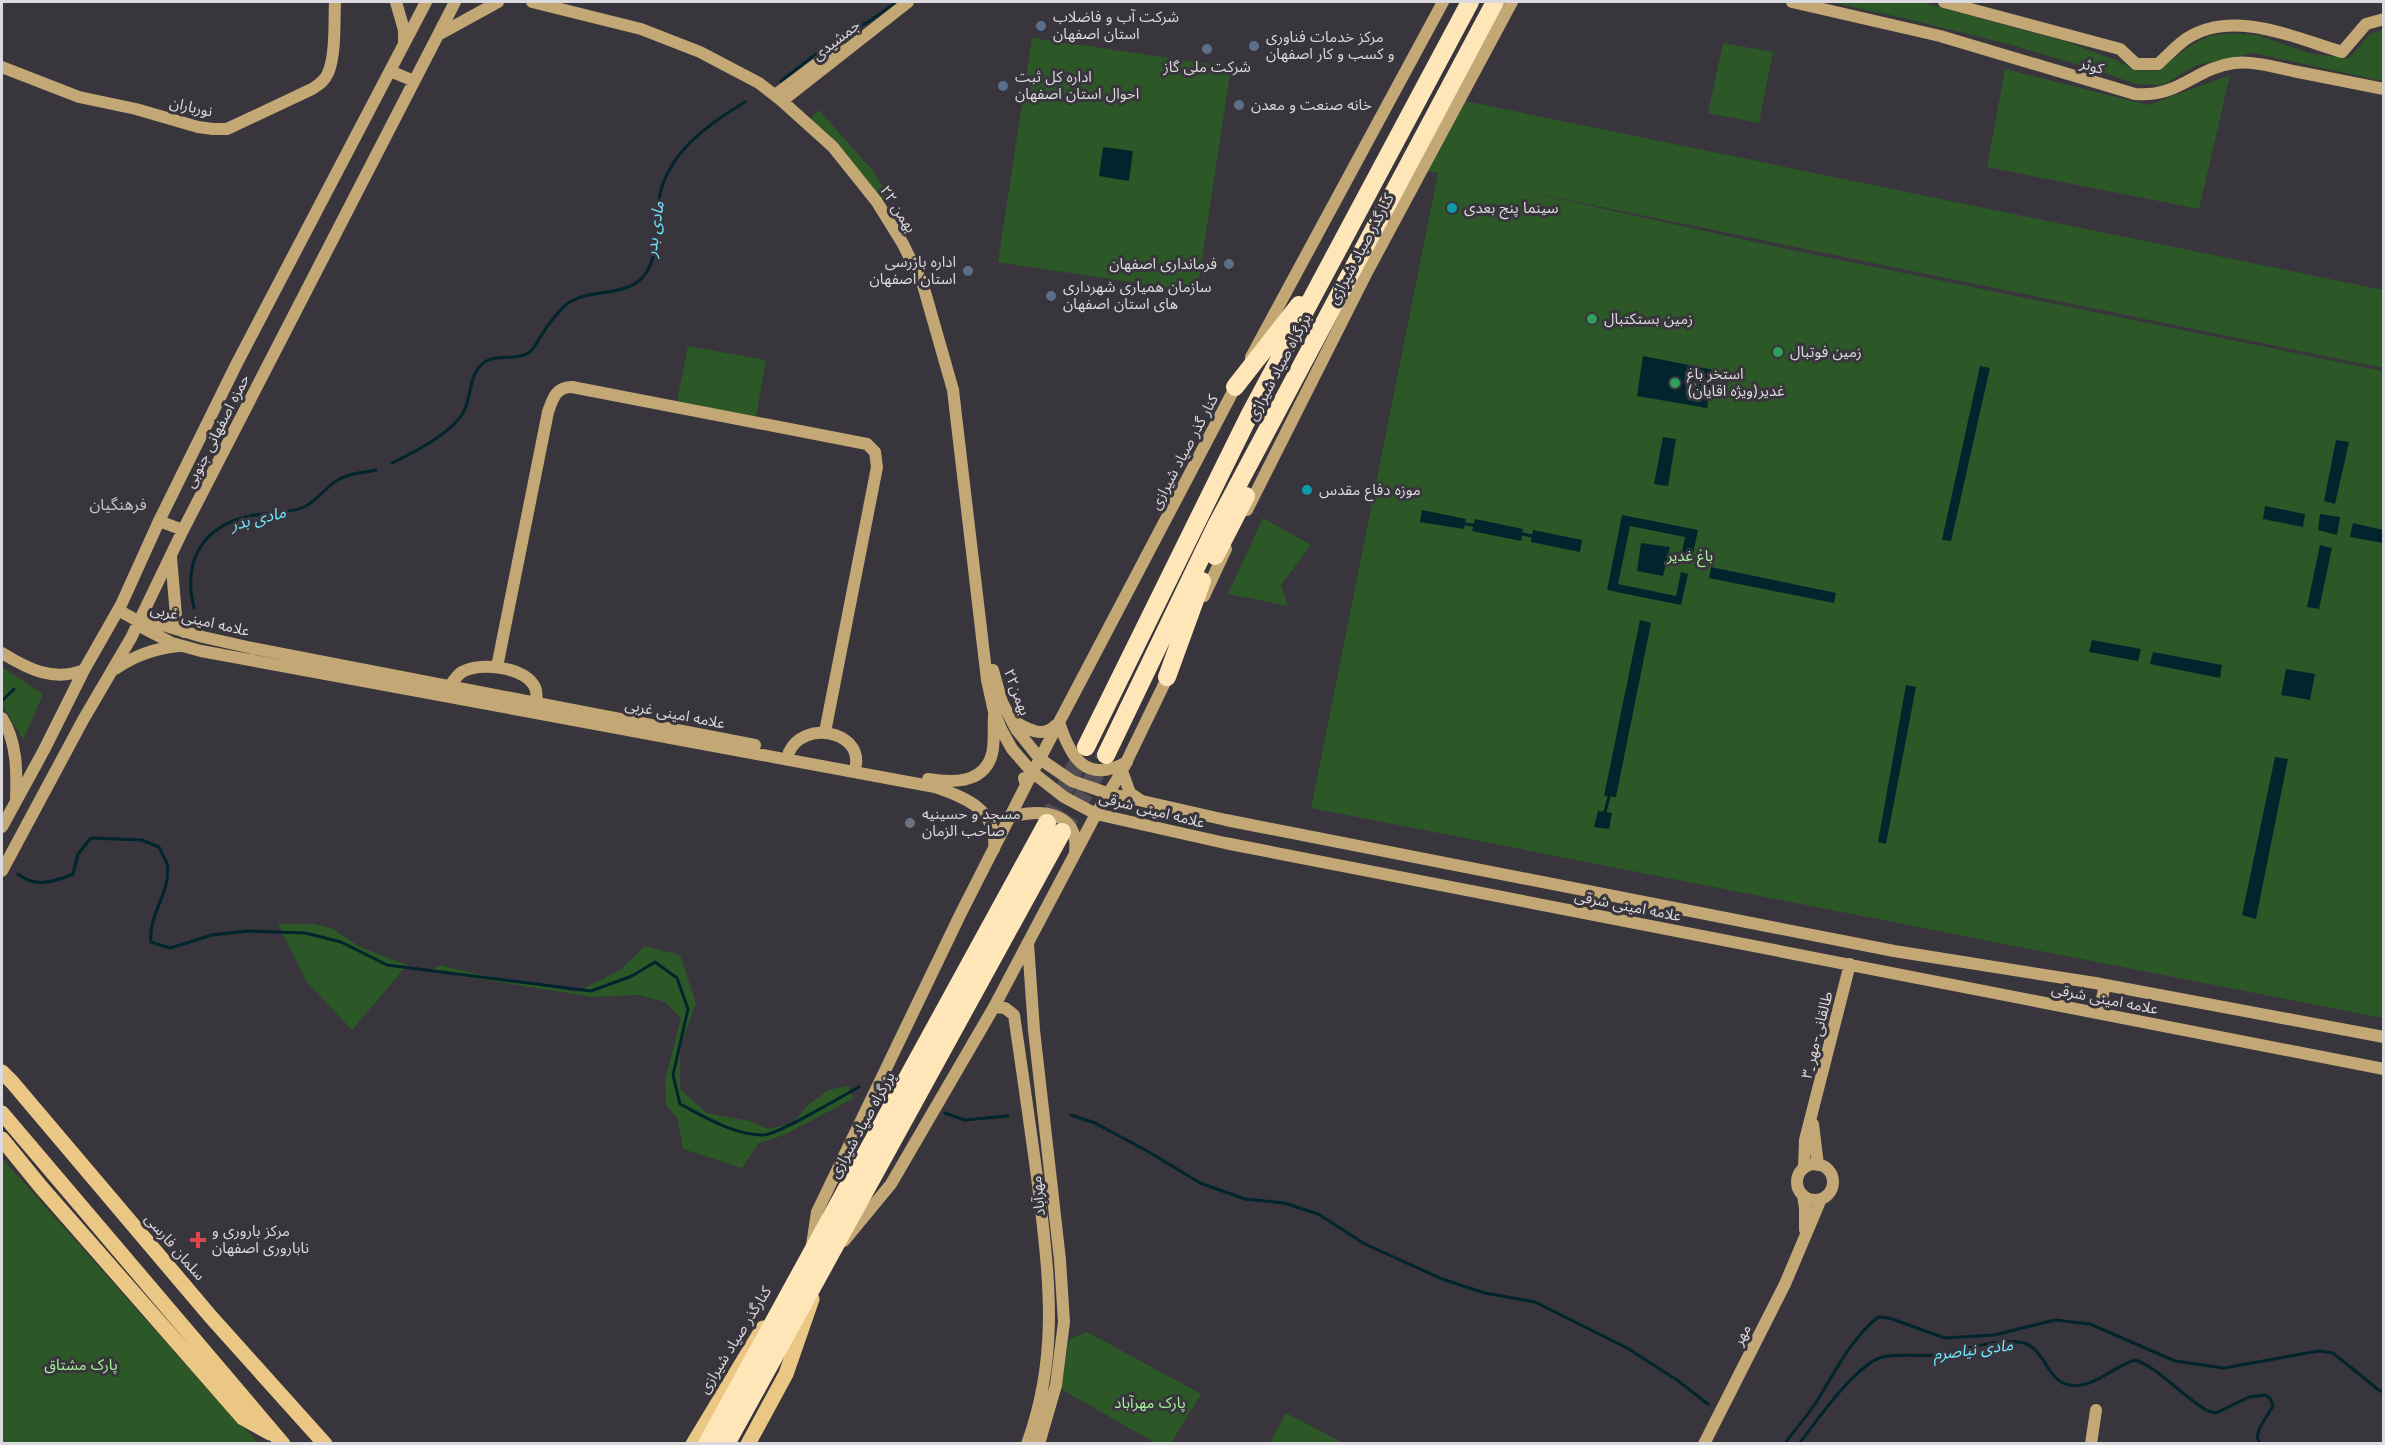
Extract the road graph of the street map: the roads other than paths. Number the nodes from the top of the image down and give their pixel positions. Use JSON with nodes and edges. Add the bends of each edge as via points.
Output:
{"nodes":[{"id":1,"x":335,"y":2,"type":"edge"},
{"id":2,"x":396,"y":2,"type":"edge"},
{"id":3,"x":426,"y":2,"type":"edge"},
{"id":4,"x":455,"y":2,"type":"edge"},
{"id":5,"x":498,"y":2,"type":"edge"},
{"id":6,"x":532,"y":2,"type":"edge"},
{"id":7,"x":899,"y":2,"type":"edge"},
{"id":8,"x":908,"y":2,"type":"edge"},
{"id":9,"x":1443,"y":2,"type":"edge"},
{"id":10,"x":1470,"y":2,"type":"edge"},
{"id":11,"x":1495,"y":2,"type":"edge"},
{"id":12,"x":1512,"y":2,"type":"edge"},
{"id":13,"x":1792,"y":2,"type":"edge"},
{"id":14,"x":1944,"y":2,"type":"edge"},
{"id":15,"x":2384,"y":20,"type":"edge"},
{"id":16,"x":437,"y":36,"type":"junction"},
{"id":17,"x":859,"y":37,"type":"junction"},
{"id":18,"x":404,"y":43,"type":"junction"},
{"id":19,"x":2,"y":67,"type":"edge"},
{"id":20,"x":390,"y":71,"type":"junction"},
{"id":21,"x":414,"y":81,"type":"junction"},
{"id":22,"x":2384,"y":89,"type":"edge"},
{"id":23,"x":779,"y":98,"type":"junction"},
{"id":24,"x":1329,"y":265,"type":"junction"},
{"id":25,"x":1336,"y":298,"type":"junction"},
{"id":26,"x":1235,"y":387,"type":"junction"},
{"id":27,"x":159,"y":521,"type":"junction"},
{"id":28,"x":183,"y":530,"type":"junction"},
{"id":29,"x":171,"y":554,"type":"junction"},
{"id":30,"x":118,"y":610,"type":"junction"},
{"id":31,"x":138,"y":621,"type":"junction"},
{"id":32,"x":982,"y":628,"type":"junction"},
{"id":33,"x":184,"y":632,"type":"junction"},
{"id":34,"x":182,"y":645,"type":"junction"},
{"id":35,"x":2,"y":653,"type":"edge"},
{"id":36,"x":497,"y":667,"type":"junction"},
{"id":37,"x":84,"y":670,"type":"junction"},
{"id":38,"x":111,"y":671,"type":"junction"},
{"id":39,"x":1167,"y":676,"type":"junction"},
{"id":40,"x":450,"y":686,"type":"junction"},
{"id":41,"x":536,"y":702,"type":"junction"},
{"id":42,"x":994,"y":712,"type":"junction"},
{"id":43,"x":2,"y":718,"type":"edge"},
{"id":44,"x":1011,"y":719,"type":"junction"},
{"id":45,"x":1059,"y":722,"type":"junction"},
{"id":46,"x":825,"y":732,"type":"junction"},
{"id":47,"x":1006,"y":738,"type":"junction"},
{"id":48,"x":1086,"y":747,"type":"tunnel mouth"},
{"id":49,"x":789,"y":752,"type":"junction"},
{"id":50,"x":1106,"y":755,"type":"tunnel mouth"},
{"id":51,"x":1040,"y":759,"type":"junction"},
{"id":52,"x":855,"y":765,"type":"junction"},
{"id":53,"x":1125,"y":767,"type":"junction"},
{"id":54,"x":1032,"y":772,"type":"junction"},
{"id":55,"x":1026,"y":785,"type":"junction"},
{"id":56,"x":1107,"y":794,"type":"junction"},
{"id":57,"x":1141,"y":801,"type":"junction"},
{"id":58,"x":16,"y":803,"type":"junction"},
{"id":59,"x":1096,"y":814,"type":"junction"},
{"id":60,"x":1010,"y":817,"type":"junction"},
{"id":61,"x":1116,"y":819,"type":"junction"},
{"id":62,"x":2,"y":827,"type":"edge"},
{"id":63,"x":1054,"y":827,"type":"tunnel mouth"},
{"id":64,"x":1087,"y":832,"type":"junction"},
{"id":65,"x":994,"y":849,"type":"junction"},
{"id":66,"x":1409,"y":855,"type":"junction"},
{"id":67,"x":1074,"y":857,"type":"junction"},
{"id":68,"x":2,"y":872,"type":"edge"},
{"id":69,"x":1405,"y":878,"type":"junction"},
{"id":70,"x":1028,"y":943,"type":"junction"},
{"id":71,"x":1850,"y":964,"type":"junction"},
{"id":72,"x":2105,"y":985,"type":"junction"},
{"id":73,"x":994,"y":1007,"type":"junction"},
{"id":74,"x":2099,"y":1012,"type":"junction"},
{"id":75,"x":2384,"y":1037,"type":"edge"},
{"id":76,"x":1036,"y":1042,"type":"junction"},
{"id":77,"x":1018,"y":1043,"type":"junction"},
{"id":78,"x":2384,"y":1069,"type":"edge"},
{"id":79,"x":2,"y":1072,"type":"edge"},
{"id":80,"x":2,"y":1113,"type":"edge"},
{"id":81,"x":1813,"y":1113,"type":"junction"},
{"id":82,"x":2,"y":1139,"type":"edge"},
{"id":83,"x":1818,"y":1165,"type":"junction"},
{"id":84,"x":1804,"y":1168,"type":"junction"},
{"id":85,"x":1803,"y":1195,"type":"junction"},
{"id":86,"x":1821,"y":1199,"type":"junction"},
{"id":87,"x":1805,"y":1240,"type":"junction"},
{"id":88,"x":817,"y":1262,"type":"junction"},
{"id":89,"x":2096,"y":1410,"type":"dead end"},
{"id":90,"x":281,"y":1440,"type":"edge"},
{"id":91,"x":323,"y":1442,"type":"edge"},
{"id":92,"x":693,"y":1443,"type":"edge"},
{"id":93,"x":707,"y":1443,"type":"edge"},
{"id":94,"x":726,"y":1443,"type":"edge"},
{"id":95,"x":748,"y":1443,"type":"edge"},
{"id":96,"x":1027,"y":1443,"type":"edge"},
{"id":97,"x":1039,"y":1443,"type":"edge"},
{"id":98,"x":1704,"y":1443,"type":"edge"},
{"id":99,"x":2091,"y":1443,"type":"edge"}],
"edges":[{"from":1,"to":19,"type":"main road","name":"نورباران","via":[[329,73],[323,81],[227,129],[198,127],[79,97]]},
{"from":2,"to":18,"type":"main road"},
{"from":3,"to":18,"type":"main road","name":"حمزه اصفهانی جنوبی"},
{"from":4,"to":16,"type":"main road","name":"حمزه اصفهانی جنوبی"},
{"from":5,"to":16,"type":"main road"},
{"from":6,"to":23,"type":"main road","name":"۲۲ بهمن","via":[[641,29],[700,52]]},
{"from":7,"to":17,"type":"main road","name":"جمشیدی"},
{"from":8,"to":17,"type":"main road","name":"جمشیدی"},
{"from":9,"to":26,"type":"main road","name":"کنار گذر صیاد شیرازی"},
{"from":10,"to":24,"type":"highway","name":"بزرگراه صیاد شیرازی"},
{"from":11,"to":25,"type":"highway","name":"بزرگراه صیاد شیرازی"},
{"from":12,"to":39,"type":"main road","name":"کنارگذر صیاد شیرازی","via":[[1366,274],[1270,470],[1224,553]]},
{"from":13,"to":22,"type":"main road","name":"کوثر","via":[[1940,36],[2135,94],[2152,96],[2176,89],[2201,74],[2234,63],[2261,64]]},
{"from":14,"to":15,"type":"main road","via":[[2120,49],[2136,64],[2158,64],[2185,40],[2213,26],[2243,25],[2342,52],[2366,24]]},
{"from":16,"to":21,"type":"main road","name":"حمزه اصفهانی جنوبی"},
{"from":17,"to":23,"type":"main road","name":"جمشیدی"},
{"from":18,"to":20,"type":"main road","name":"حمزه اصفهانی جنوبی"},
{"from":20,"to":21,"type":"main road"},
{"from":20,"to":27,"type":"main road","name":"حمزه اصفهانی جنوبی"},
{"from":21,"to":28,"type":"main road","name":"حمزه اصفهانی جنوبی"},
{"from":23,"to":32,"type":"main road","name":"۲۲ بهمن","via":[[833,147],[877,202],[923,285],[953,390]]},
{"from":24,"to":26,"type":"highway"},
{"from":24,"to":48,"type":"highway","name":"بزرگراه صیاد شیرازی"},
{"from":25,"to":39,"type":"highway","via":[[1318,355],[1199,587]]},
{"from":25,"to":50,"type":"highway","name":"بزرگراه صیاد شیرازی","via":[[1216,526]]},
{"from":26,"to":45,"type":"main road","name":"کنار گذر صیاد شیرازی"},
{"from":27,"to":28,"type":"main road"},
{"from":27,"to":30,"type":"main road","name":"حمزه اصفهانی جنوبی"},
{"from":28,"to":29,"type":"main road","name":"حمزه اصفهانی جنوبی"},
{"from":29,"to":31,"type":"main road","name":"حمزه اصفهانی جنوبی"},
{"from":29,"to":33,"type":"main road","via":[[176,616]]},
{"from":30,"to":31,"type":"main road"},
{"from":30,"to":37,"type":"main road","name":"حمزه اصفهانی جنوبی"},
{"from":31,"to":33,"type":"main road","name":"علامه امینی غربی"},
{"from":31,"to":34,"type":"main road","name":"علامه امینی غربی","via":[[145,629]]},
{"from":31,"to":38,"type":"main road","name":"حمزه اصفهانی جنوبی"},
{"from":32,"to":42,"type":"main road","name":"علامه امینی شرقی"},
{"from":32,"to":44,"type":"main road","name":"۲۲بهمن","via":[[1002,702]]},
{"from":33,"to":40,"type":"main road","name":"علامه امینی غربی"},
{"from":34,"to":38,"type":"main road","via":[[162,647],[129,659]]},
{"from":34,"to":65,"type":"main road","name":"علامه امینی غربی","via":[[934,787],[964,797],[978,807],[992,825]]},
{"from":35,"to":37,"type":"main road","via":[[45,674],[66,675]]},
{"from":36,"to":40,"type":"main road","via":[[468,669]]},
{"from":36,"to":41,"type":"main road","via":[[527,678],[534,685]]},
{"from":36,"to":46,"type":"main road","via":[[548,412],[553,397],[561,389],[572,387],[867,444],[875,452],[877,467]]},
{"from":37,"to":58,"type":"main road","name":"حمزه اصفهانی جنوبی"},
{"from":38,"to":68,"type":"main road","name":"حمزه اصفهانی جنوبی"},
{"from":39,"to":53,"type":"main road","name":"کنارگذر صیاد شیرازی"},
{"from":40,"to":41,"type":"main road","name":"علامه امینی غربی"},
{"from":41,"to":49,"type":"main road","name":"علامه امینی غربی"},
{"from":42,"to":47,"type":"main road","name":"علامه امینی شرقی"},
{"from":42,"to":52,"type":"main road","name":"علامه امینی غربی","via":[[989,762],[965,780],[957,783]]},
{"from":43,"to":58,"type":"main road","via":[[17,764]]},
{"from":44,"to":45,"type":"main road","via":[[1037,732],[1047,732]]},
{"from":44,"to":51,"type":"main road","name":"۲۲بهمن"},
{"from":45,"to":51,"type":"main road","name":"کنار گذر صیاد شیرازی"},
{"from":45,"to":53,"type":"main road","via":[[1069,749],[1081,763],[1104,771]]},
{"from":46,"to":49,"type":"main road","via":[[801,737]]},
{"from":46,"to":52,"type":"main road","via":[[851,746],[856,754]]},
{"from":47,"to":54,"type":"main road","name":"علامه امینی شرقی"},
{"from":47,"to":55,"type":"main road"},
{"from":49,"to":52,"type":"main road","name":"علامه امینی غربی"},
{"from":51,"to":54,"type":"main road","name":"کنار گذر صیاد شیرازی"},
{"from":51,"to":56,"type":"main road","name":"علامه امینی شرقی","via":[[1072,781]]},
{"from":53,"to":56,"type":"main road","name":"کنارگذر صیاد شیرازی"},
{"from":53,"to":57,"type":"main road","via":[[1130,793]]},
{"from":54,"to":55,"type":"main road","name":"کنار گذر صیاد شیرازی"},
{"from":54,"to":59,"type":"main road","name":"علامه امینی شرقی","via":[[1064,797]]},
{"from":55,"to":60,"type":"main road","name":"کنار گذر صیاد شیرازی"},
{"from":56,"to":57,"type":"main road","name":"علامه امینی شرقی"},
{"from":56,"to":59,"type":"main road","name":"کنارگذر صیاد شیرازی"},
{"from":57,"to":66,"type":"main road","name":"علامه امینی شرقی"},
{"from":58,"to":62,"type":"main road","name":"حمزه اصفهانی جنوبی"},
{"from":59,"to":61,"type":"main road","name":"علامه امینی شرقی"},
{"from":59,"to":64,"type":"main road","name":"کنارگذر صیاد شیرازی"},
{"from":60,"to":65,"type":"main road","name":"کنار گذر صیاد شیرازی"},
{"from":60,"to":67,"type":"main road","via":[[1051,813],[1063,819],[1076,843]]},
{"from":61,"to":64,"type":"main road"},
{"from":61,"to":69,"type":"main road","name":"علامه امینی شرقی"},
{"from":63,"to":88,"type":"highway","name":"بزرگراه صیاد شیرازی"},
{"from":64,"to":67,"type":"main road","name":"کنارگذر صیاد شیرازی"},
{"from":65,"to":88,"type":"main road","name":"کنار گذر صیاد شیرازی","via":[[817,1212]]},
{"from":66,"to":69,"type":"main road"},
{"from":66,"to":72,"type":"main road","name":"علامه امینی شرقی","via":[[1894,951]]},
{"from":67,"to":70,"type":"main road","name":"کنارگذر صیاد شیرازی"},
{"from":69,"to":71,"type":"main road","name":"علامه امینی شرقی"},
{"from":70,"to":73,"type":"main road","name":"کنارگذر صیاد شیرازی"},
{"from":70,"to":76,"type":"main road","name":"مهرآباد"},
{"from":71,"to":74,"type":"main road","name":"علامه امینی شرقی"},
{"from":71,"to":81,"type":"main road","name":"۳_طالقانی-مهر"},
{"from":72,"to":74,"type":"main road"},
{"from":72,"to":75,"type":"main road","name":"علامه امینی شرقی"},
{"from":73,"to":77,"type":"main road","name":"مهرآباد","via":[[1005,1008],[1014,1015]]},
{"from":73,"to":88,"type":"main road","name":"کنارگذر صیاد شیرازی","via":[[891,1184]]},
{"from":74,"to":78,"type":"main road","name":"علامه امینی شرقی"},
{"from":76,"to":77,"type":"main road","via":[[1028,1039]]},
{"from":76,"to":97,"type":"main road","name":"مهرآباد","via":[[1064,1322],[1056,1385]]},
{"from":77,"to":96,"type":"main road","name":"مهرآباد","via":[[1047,1262],[1050,1319],[1043,1389]]},
{"from":79,"to":91,"type":"main road","name":"سلمان فارسی"},
{"from":80,"to":90,"type":"main road"},
{"from":81,"to":83,"type":"main road"},
{"from":81,"to":84,"type":"main road","via":[[1804,1140]]},
{"from":82,"to":90,"type":"main road","via":[[243,1418]]},
{"from":83,"to":84,"type":"main road"},
{"from":83,"to":86,"type":"main road","via":[[1828,1170],[1833,1180],[1829,1194]]},
{"from":84,"to":85,"type":"main road","via":[[1797,1180]]},
{"from":85,"to":86,"type":"main road","via":[[1811,1200]]},
{"from":85,"to":87,"type":"main road","name":"مهر"},
{"from":86,"to":87,"type":"main road","name":"مهر"},
{"from":87,"to":98,"type":"main road","name":"مهر"},
{"from":88,"to":92,"type":"main road","name":"کنارگذر صیاد شیرازی","via":[[746,1352]]},
{"from":88,"to":93,"type":"highway","name":"بزرگراه صیاد شیرازی"},
{"from":88,"to":94,"type":"highway","name":"بزرگراه صیاد شیرازی"},
{"from":88,"to":95,"type":"main road","via":[[786,1374]]},
{"from":89,"to":99,"type":"main road"}]}
